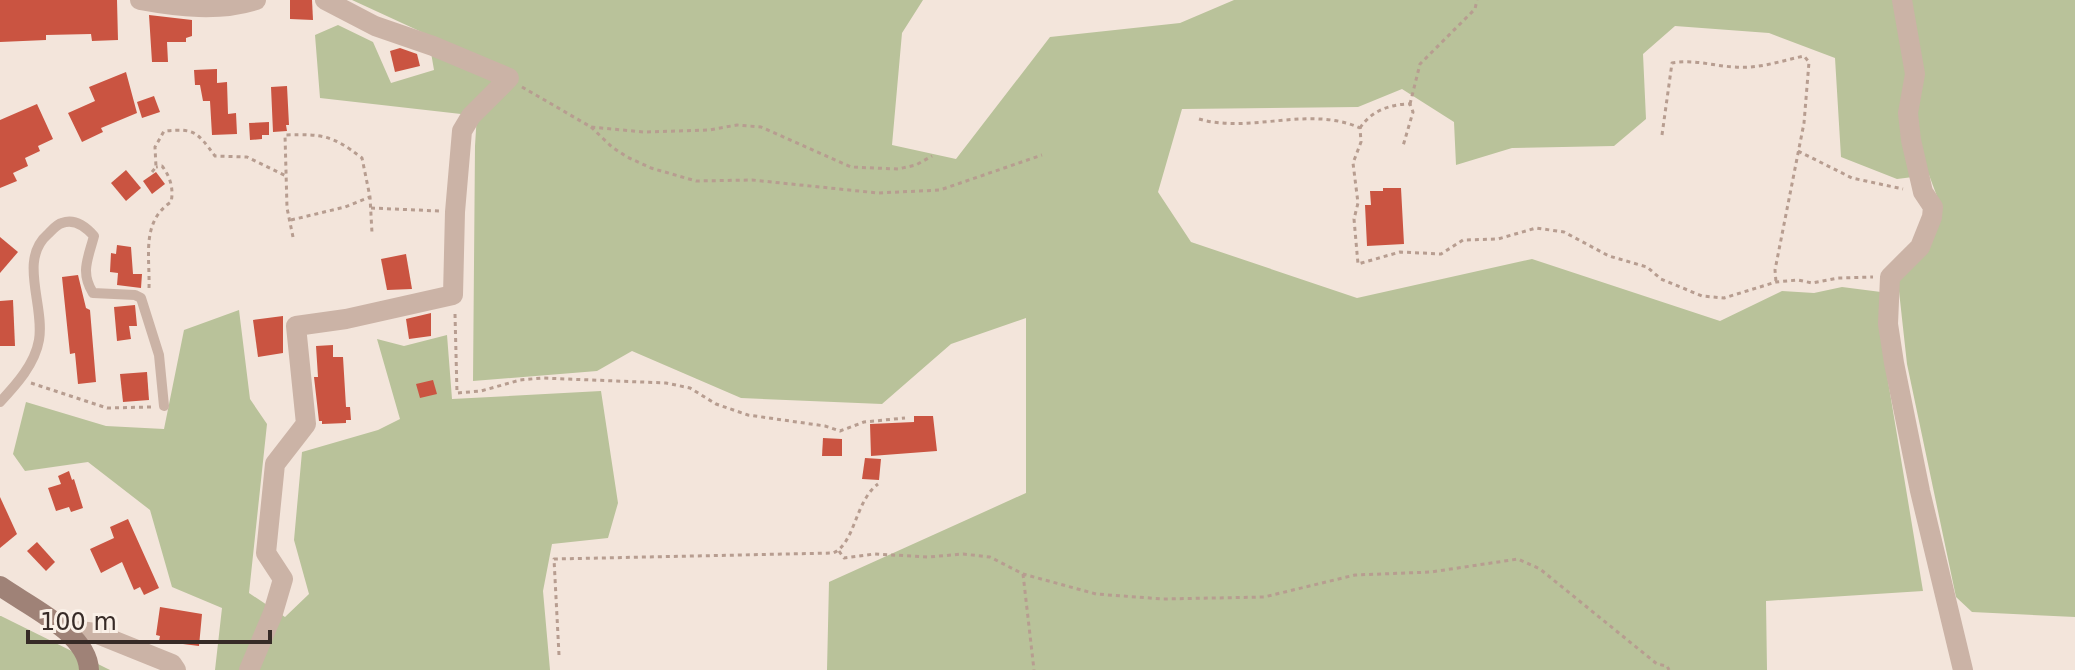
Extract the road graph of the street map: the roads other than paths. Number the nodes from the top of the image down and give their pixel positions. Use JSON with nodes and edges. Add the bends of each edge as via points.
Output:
{"nodes":[{"id":1,"x":140,"y":0,"type":"edge"},
{"id":2,"x":256,"y":0,"type":"edge"},
{"id":3,"x":325,"y":0,"type":"edge"},
{"id":4,"x":1902,"y":0,"type":"edge"},
{"id":5,"x":0,"y":402,"type":"edge"},
{"id":6,"x":164,"y":406,"type":"road end"},
{"id":7,"x":0,"y":586,"type":"edge"},
{"id":8,"x":73,"y":637,"type":"junction"},
{"id":9,"x":89,"y":670,"type":"edge"},
{"id":10,"x":176,"y":670,"type":"edge"},
{"id":11,"x":249,"y":670,"type":"edge"},
{"id":12,"x":1963,"y":670,"type":"edge"}],
"edges":[{"from":1,"to":2,"type":"street","via":[[219,7]]},
{"from":3,"to":11,"type":"street","via":[[375,26],[509,78],[462,131],[453,295],[296,326],[306,424],[275,464],[266,553],[283,579]]},
{"from":4,"to":12,"type":"street","via":[[1915,74],[1908,113],[1911,140],[1924,193],[1933,207],[1920,247],[1890,277],[1888,324],[1920,491]]},
{"from":5,"to":6,"type":"lane","via":[[20,380],[39,343],[33,262],[37,243],[60,223],[73,221],[94,236],[85,268],[93,293],[141,298],[159,355]]},
{"from":7,"to":8,"type":"main road"},
{"from":8,"to":9,"type":"main road","via":[[87,655]]},
{"from":8,"to":10,"type":"street","via":[[80,631],[95,633]]}]}
